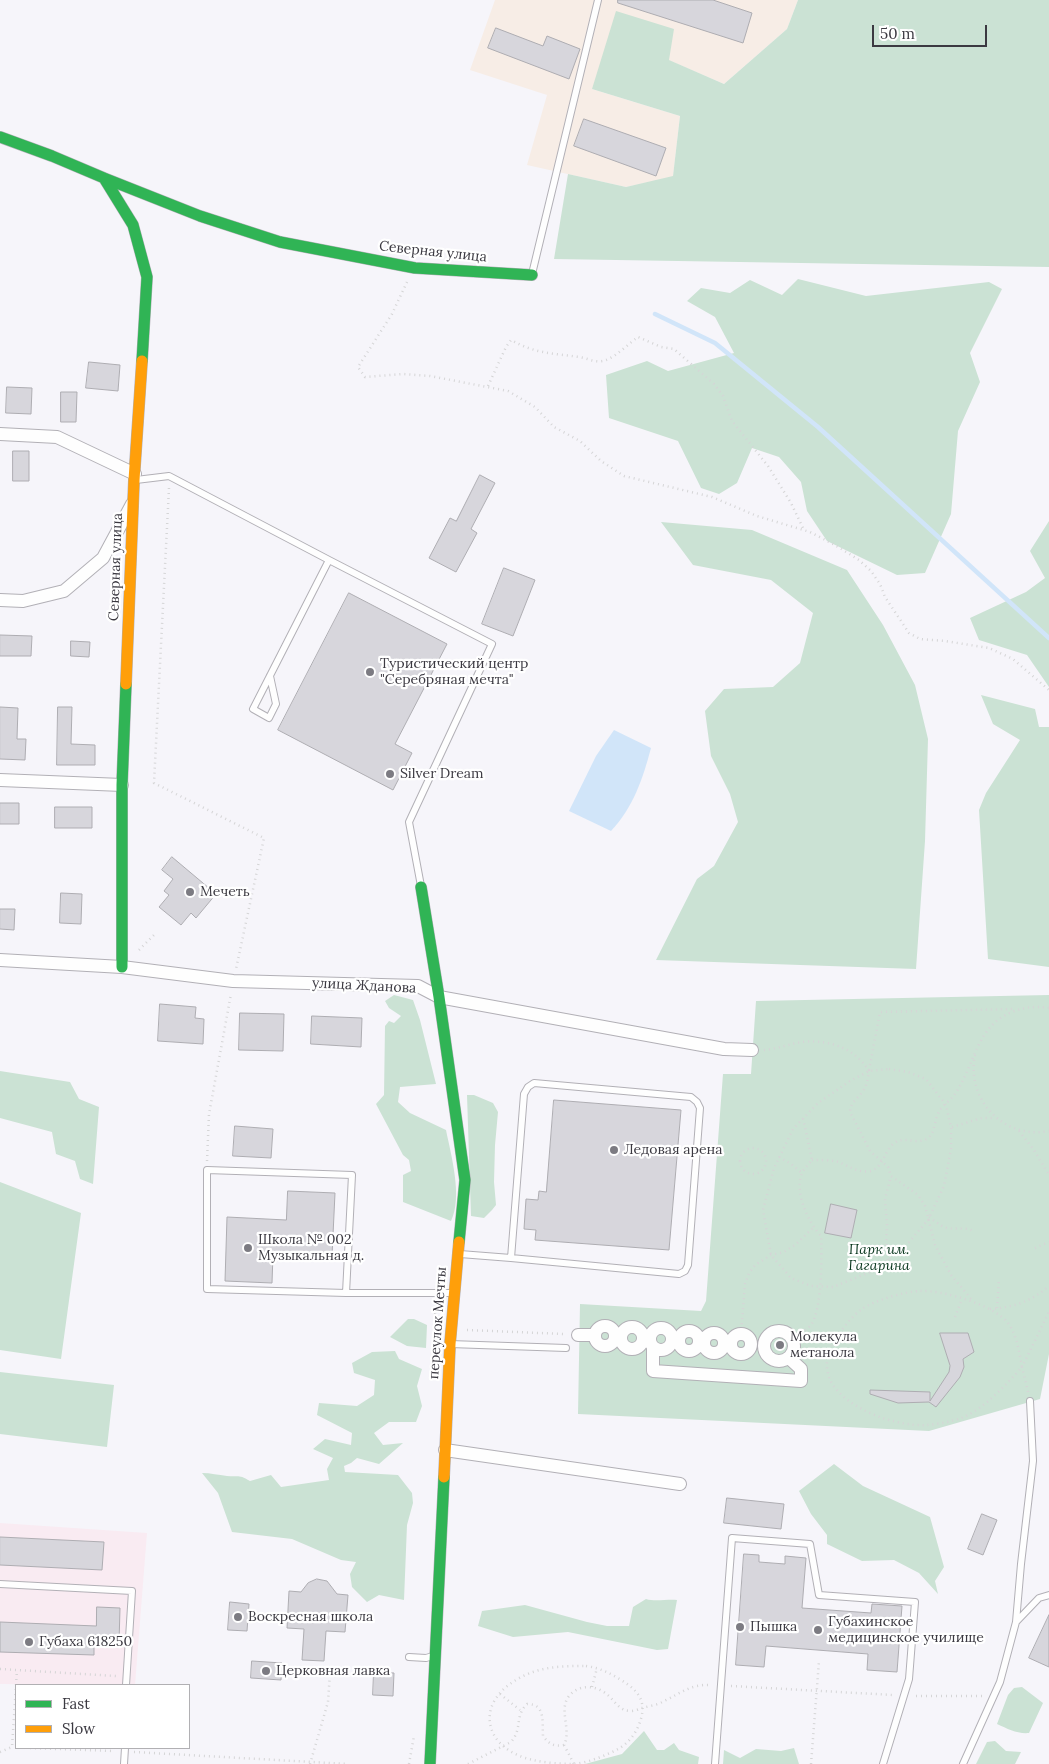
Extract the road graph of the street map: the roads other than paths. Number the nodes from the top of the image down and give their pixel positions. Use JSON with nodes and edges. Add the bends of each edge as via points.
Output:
{"nodes":[{"id":1,"x":598,"y":0,"type":"edge"},
{"id":2,"x":0,"y":137,"type":"edge"},
{"id":3,"x":104,"y":178,"type":"junction"},
{"id":4,"x":532,"y":275,"type":"joint"},
{"id":5,"x":0,"y":434,"type":"edge"},
{"id":6,"x":135,"y":477,"type":"junction"},
{"id":7,"x":134,"y":499,"type":"junction"},
{"id":8,"x":328,"y":560,"type":"junction"},
{"id":9,"x":0,"y":600,"type":"edge"},
{"id":10,"x":270,"y":676,"type":"junction"},
{"id":11,"x":0,"y":780,"type":"edge"},
{"id":12,"x":122,"y":784,"type":"junction"},
{"id":13,"x":421,"y":887,"type":"joint"},
{"id":14,"x":0,"y":960,"type":"edge"},
{"id":15,"x":122,"y":967,"type":"junction"},
{"id":16,"x":439,"y":997,"type":"junction"},
{"id":17,"x":752,"y":1050,"type":"road end"},
{"id":18,"x":458,"y":1254,"type":"junction"},
{"id":19,"x":511,"y":1258,"type":"junction"},
{"id":20,"x":346,"y":1293,"type":"junction"},
{"id":21,"x":454,"y":1293,"type":"junction"},
{"id":22,"x":578,"y":1335,"type":"road end"},
{"id":23,"x":676,"y":1340,"type":"junction"},
{"id":24,"x":649,"y":1342,"type":"junction"},
{"id":25,"x":727,"y":1343,"type":"junction"},
{"id":26,"x":450,"y":1344,"type":"junction"},
{"id":27,"x":757,"y":1345,"type":"junction"},
{"id":28,"x":792,"y":1347,"type":"junction"},
{"id":29,"x":566,"y":1348,"type":"dead end"},
{"id":30,"x":1030,"y":1401,"type":"road end"},
{"id":31,"x":445,"y":1450,"type":"junction"},
{"id":32,"x":680,"y":1484,"type":"dead end"},
{"id":33,"x":0,"y":1584,"type":"edge"},
{"id":34,"x":1049,"y":1595,"type":"edge"},
{"id":35,"x":1016,"y":1622,"type":"junction"},
{"id":36,"x":436,"y":1656,"type":"junction"},
{"id":37,"x":409,"y":1657,"type":"dead end"},
{"id":38,"x":126,"y":1684,"type":"edge"},
{"id":39,"x":125,"y":1749,"type":"edge"},
{"id":40,"x":124,"y":1764,"type":"edge"},
{"id":41,"x":430,"y":1764,"type":"edge"},
{"id":42,"x":715,"y":1764,"type":"edge"},
{"id":43,"x":883,"y":1764,"type":"edge"},
{"id":44,"x":963,"y":1764,"type":"edge"}],
"edges":[{"from":1,"to":4,"type":"lane"},
{"from":2,"to":3,"type":"street","name":"Северная улица"},
{"from":3,"to":4,"type":"street","name":"Северная улица","via":[[200,216],[280,242],[415,268]]},
{"from":3,"to":6,"type":"street","name":"Северная улица","via":[[133,225],[147,277]]},
{"from":5,"to":6,"type":"street","via":[[57,437]]},
{"from":6,"to":7,"type":"street","name":"Северная улица"},
{"from":6,"to":8,"type":"lane","via":[[169,476]]},
{"from":7,"to":9,"type":"street","via":[[103,558],[64,591],[23,601]]},
{"from":7,"to":12,"type":"street","name":"Северная улица"},
{"from":8,"to":10,"type":"lane"},
{"from":8,"to":13,"type":"lane","via":[[492,644],[409,822]]},
{"from":10,"to":10,"type":"lane","via":[[276,704],[269,718],[253,709]]},
{"from":11,"to":12,"type":"street"},
{"from":12,"to":15,"type":"street","name":"Северная улица"},
{"from":13,"to":16,"type":"street","name":"переулок Мечты"},
{"from":14,"to":15,"type":"street","name":"улица Жданова"},
{"from":15,"to":16,"type":"street","name":"улица Жданова","via":[[233,981],[418,986]]},
{"from":16,"to":17,"type":"street","name":"улица Жданова","via":[[724,1049]]},
{"from":16,"to":18,"type":"street","name":"переулок Мечты","via":[[465,1180]]},
{"from":18,"to":19,"type":"lane"},
{"from":18,"to":21,"type":"street","name":"переулок Мечты"},
{"from":19,"to":19,"type":"lane","via":[[524,1094],[528,1087],[534,1083],[583,1087],[691,1097],[697,1102],[700,1108],[685,1271],[678,1274]]},
{"from":20,"to":20,"type":"lane","via":[[206,1290],[207,1170],[352,1175]]},
{"from":20,"to":21,"type":"lane"},
{"from":21,"to":26,"type":"street","name":"переулок Мечты"},
{"from":22,"to":24,"type":"street","via":[[595,1336],[599,1327],[608,1326],[618,1337],[626,1328],[636,1327]]},
{"from":23,"to":24,"type":"street","via":[[663,1351]]},
{"from":23,"to":24,"type":"street","via":[[664,1328],[654,1330]]},
{"from":23,"to":25,"type":"street","via":[[687,1331],[696,1334],[702,1342],[708,1334],[716,1333]]},
{"from":24,"to":28,"type":"street","via":[[653,1371],[801,1381],[801,1369]]},
{"from":25,"to":27,"type":"street","via":[[741,1334]]},
{"from":25,"to":27,"type":"street","via":[[734,1352],[742,1354]]},
{"from":26,"to":29,"type":"lane"},
{"from":26,"to":31,"type":"street","name":"переулок Мечты"},
{"from":27,"to":28,"type":"street","via":[[767,1357],[778,1362]]},
{"from":27,"to":28,"type":"street","via":[[774,1332],[786,1332]]},
{"from":30,"to":35,"type":"lane","via":[[1033,1461]]},
{"from":31,"to":32,"type":"street"},
{"from":31,"to":36,"type":"street","name":"переулок Мечты"},
{"from":33,"to":38,"type":"lane","via":[[132,1591]]},
{"from":34,"to":35,"type":"lane","via":[[1039,1598]]},
{"from":35,"to":44,"type":"lane","via":[[1000,1682]]},
{"from":36,"to":37,"type":"lane"},
{"from":36,"to":41,"type":"street","name":"переулок Мечты"},
{"from":39,"to":40,"type":"lane"},
{"from":42,"to":43,"type":"lane","via":[[732,1538],[810,1544],[819,1595],[915,1602],[909,1679]]}]}
